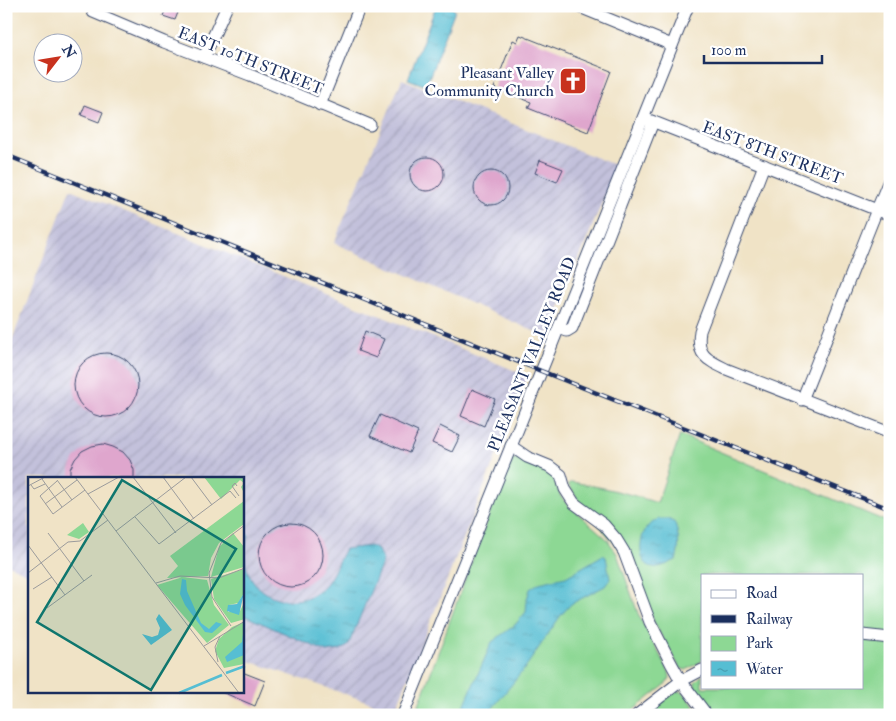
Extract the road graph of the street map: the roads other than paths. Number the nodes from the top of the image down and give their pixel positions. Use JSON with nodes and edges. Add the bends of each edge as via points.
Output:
{"nodes":[{"id":1,"x":227,"y":6,"type":"edge"},
{"id":2,"x":360,"y":6,"type":"edge"},
{"id":3,"x":576,"y":6,"type":"edge"},
{"id":4,"x":688,"y":6,"type":"edge"},
{"id":5,"x":93,"y":12,"type":"dead end"},
{"id":6,"x":672,"y":45,"type":"junction"},
{"id":7,"x":204,"y":57,"type":"junction"},
{"id":8,"x":320,"y":105,"type":"junction"},
{"id":9,"x":648,"y":120,"type":"junction"},
{"id":10,"x":370,"y":125,"type":"dead end"},
{"id":11,"x":764,"y":165,"type":"junction"},
{"id":12,"x":890,"y":178,"type":"edge"},
{"id":13,"x":876,"y":210,"type":"junction"},
{"id":14,"x":890,"y":215,"type":"edge"},
{"id":15,"x":802,"y":400,"type":"junction"},
{"id":16,"x":890,"y":434,"type":"edge"},
{"id":17,"x":511,"y":446,"type":"junction"},
{"id":18,"x":864,"y":636,"type":"edge"},
{"id":19,"x":890,"y":638,"type":"edge"},
{"id":20,"x":701,"y":671,"type":"edge"},
{"id":21,"x":681,"y":681,"type":"junction"},
{"id":22,"x":403,"y":715,"type":"edge"},
{"id":23,"x":637,"y":715,"type":"edge"},
{"id":24,"x":707,"y":715,"type":"edge"}],
"edges":[{"from":1,"to":7,"type":"street"},
{"from":2,"to":8,"type":"street"},
{"from":3,"to":6,"type":"street"},
{"from":4,"to":6,"type":"street"},
{"from":5,"to":7,"type":"street","name":"EAST 10TH STREET"},
{"from":6,"to":9,"type":"street"},
{"from":7,"to":8,"type":"street","name":"EAST 10TH STREET"},
{"from":8,"to":10,"type":"street","name":"EAST 10TH STREET"},
{"from":9,"to":11,"type":"street","name":"EAST 8TH STREET"},
{"from":9,"to":17,"type":"street","name":"PLEASANT VALLEY ROAD","via":[[572,328],[566,331],[559,328]]},
{"from":11,"to":13,"type":"street","name":"EAST 8TH STREET"},
{"from":11,"to":15,"type":"street","via":[[700,332],[699,346],[706,358],[726,369]]},
{"from":12,"to":13,"type":"street"},
{"from":13,"to":14,"type":"street","name":"EAST 8TH STREET"},
{"from":13,"to":15,"type":"street"},
{"from":15,"to":16,"type":"street"},
{"from":17,"to":21,"type":"street","via":[[561,475],[574,502],[604,525],[616,539],[650,622]]},
{"from":17,"to":22,"type":"street","name":"PLEASANT VALLEY ROAD"},
{"from":18,"to":19,"type":"street"},
{"from":20,"to":21,"type":"street"},
{"from":21,"to":23,"type":"street"},
{"from":21,"to":24,"type":"street"}]}
